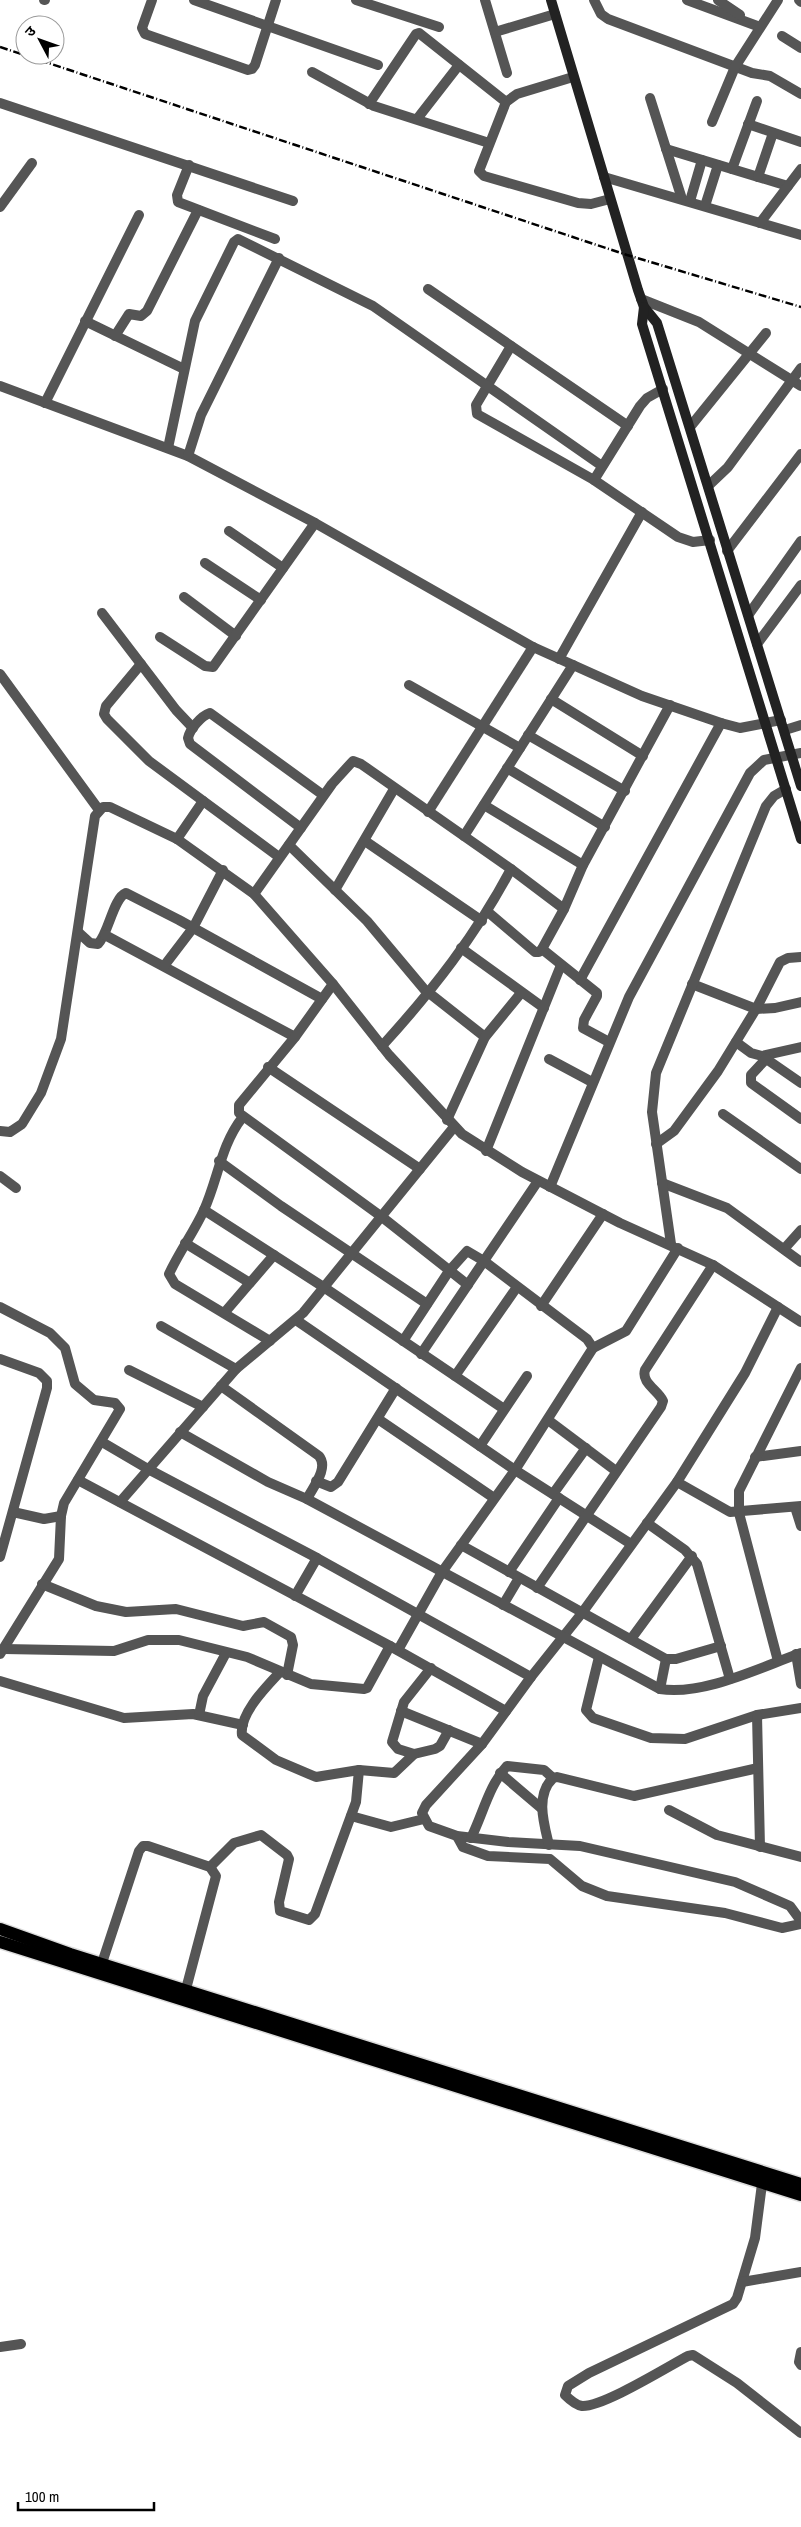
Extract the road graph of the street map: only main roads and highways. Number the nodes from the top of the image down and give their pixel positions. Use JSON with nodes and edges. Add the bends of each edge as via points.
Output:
{"nodes":[{"id":1,"x":551,"y":0,"type":"edge"},
{"id":2,"x":643,"y":303,"type":"junction"},
{"id":3,"x":796,"y":754,"type":"edge"},
{"id":4,"x":801,"y":786,"type":"edge"},
{"id":5,"x":801,"y":839,"type":"edge"},
{"id":6,"x":0,"y":1929,"type":"edge"},
{"id":7,"x":17,"y":1941,"type":"junction"},
{"id":8,"x":0,"y":1942,"type":"edge"},
{"id":9,"x":801,"y":2184,"type":"edge"},
{"id":10,"x":801,"y":2195,"type":"edge"}],
"edges":[{"from":1,"to":2,"type":"main road"},
{"from":2,"to":3,"type":"main road","via":[[657,323],[783,725]]},
{"from":2,"to":5,"type":"main road","via":[[642,324]]},
{"from":3,"to":4,"type":"main road"},
{"from":6,"to":7,"type":"main road"},
{"from":7,"to":8,"type":"main road"},
{"from":7,"to":9,"type":"main road","via":[[186,1989]]},
{"from":7,"to":10,"type":"main road"}]}
